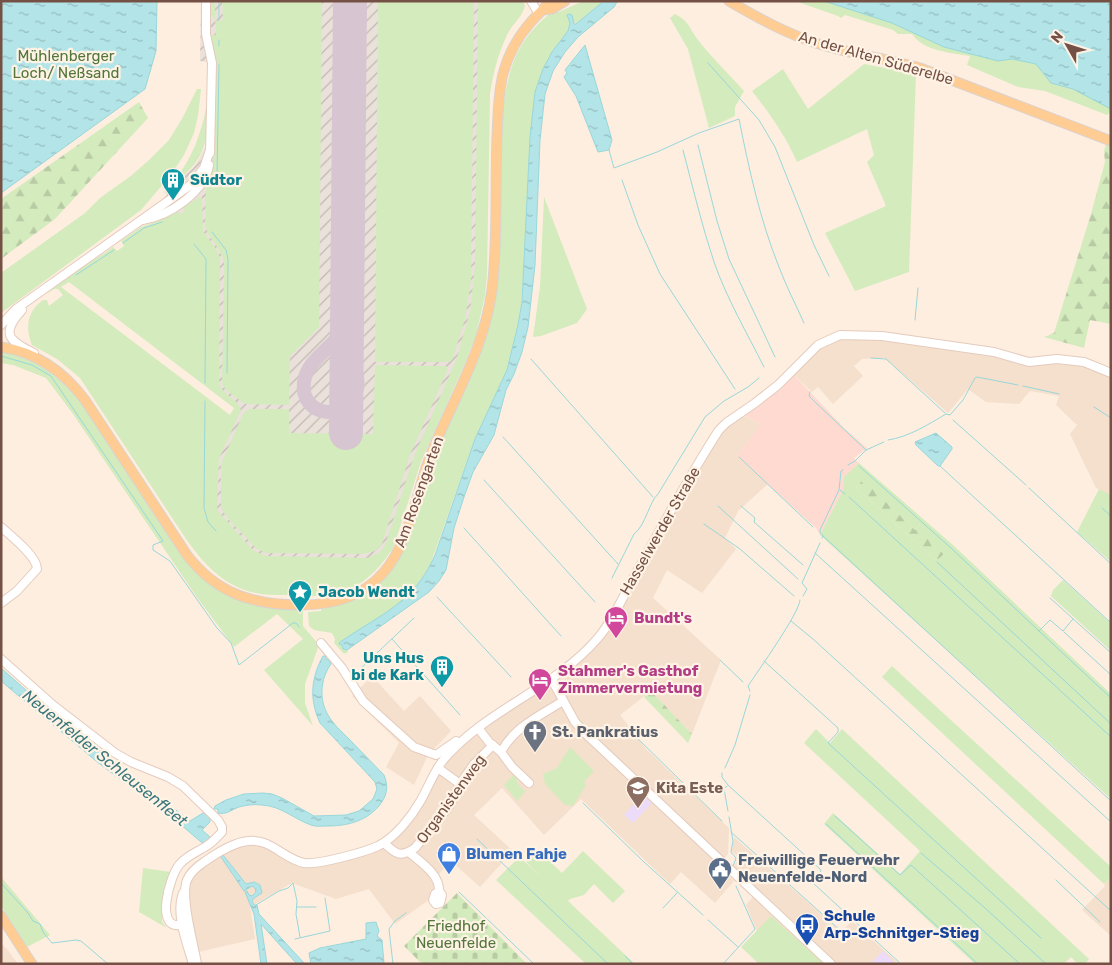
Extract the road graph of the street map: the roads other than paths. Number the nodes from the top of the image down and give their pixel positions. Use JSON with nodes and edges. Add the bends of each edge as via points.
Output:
{"nodes":[{"id":1,"x":206,"y":1,"type":"edge"},
{"id":2,"x":531,"y":1,"type":"edge"},
{"id":3,"x":550,"y":1,"type":"edge"},
{"id":4,"x":565,"y":1,"type":"edge"},
{"id":5,"x":729,"y":1,"type":"edge"},
{"id":6,"x":542,"y":8,"type":"edge"},
{"id":7,"x":1111,"y":140,"type":"edge"},
{"id":8,"x":210,"y":150,"type":"junction"},
{"id":9,"x":139,"y":220,"type":"junction"},
{"id":10,"x":39,"y":293,"type":"junction"},
{"id":11,"x":1,"y":325,"type":"edge"},
{"id":12,"x":1,"y":347,"type":"edge"},
{"id":13,"x":43,"y":361,"type":"junction"},
{"id":14,"x":1111,"y":372,"type":"edge"},
{"id":15,"x":1,"y":526,"type":"edge"},
{"id":16,"x":1,"y":603,"type":"edge"},
{"id":17,"x":321,"y":643,"type":"dead end"},
{"id":18,"x":1,"y":659,"type":"edge"},
{"id":19,"x":552,"y":680,"type":"junction"},
{"id":20,"x":563,"y":701,"type":"junction"},
{"id":21,"x":478,"y":728,"type":"junction"},
{"id":22,"x":465,"y":738,"type":"junction"},
{"id":23,"x":492,"y":746,"type":"junction"},
{"id":24,"x":501,"y":752,"type":"junction"},
{"id":25,"x":438,"y":768,"type":"junction"},
{"id":26,"x":460,"y":784,"type":"junction"},
{"id":27,"x":530,"y":784,"type":"dead end"},
{"id":28,"x":384,"y":843,"type":"junction"},
{"id":29,"x":408,"y":852,"type":"junction"},
{"id":30,"x":186,"y":890,"type":"junction"},
{"id":31,"x":439,"y":891,"type":"dead end"},
{"id":32,"x":1,"y":916,"type":"edge"},
{"id":33,"x":181,"y":925,"type":"junction"},
{"id":34,"x":32,"y":964,"type":"edge"},
{"id":35,"x":193,"y":964,"type":"edge"},
{"id":36,"x":198,"y":964,"type":"edge"},
{"id":37,"x":831,"y":964,"type":"edge"}],
"edges":[{"from":1,"to":8,"type":"street","via":[[206,34],[212,63]]},
{"from":2,"to":6,"type":"street"},
{"from":3,"to":6,"type":"main road"},
{"from":4,"to":6,"type":"main road","via":[[552,9]]},
{"from":5,"to":7,"type":"main road","name":"An der Alten Süderelbe","via":[[800,37],[945,77]]},
{"from":6,"to":13,"type":"main road","name":"Am Rosengarten","via":[[515,43],[501,84],[493,277],[480,342],[431,454],[400,550],[370,585],[331,603],[286,605],[255,601],[214,582],[187,555],[77,390]]},
{"from":8,"to":9,"type":"street","via":[[202,168],[191,180]]},
{"from":8,"to":9,"type":"street","via":[[210,163],[202,183],[193,194],[166,213]]},
{"from":9,"to":10,"type":"street"},
{"from":10,"to":11,"type":"street"},
{"from":10,"to":13,"type":"street","via":[[11,322],[8,332],[13,342],[37,354]]},
{"from":12,"to":13,"type":"main road","name":"Am Rosengarten"},
{"from":14,"to":19,"type":"street","name":"Hasselwerder Straße","via":[[1084,362],[1057,359],[1029,362],[994,352],[882,336],[848,334],[823,342],[778,385],[719,430],[598,638]]},
{"from":15,"to":16,"type":"street","via":[[33,558],[37,569]]},
{"from":17,"to":22,"type":"street","via":[[363,701],[414,747],[438,755]]},
{"from":18,"to":33,"type":"street","via":[[110,749],[126,760],[176,782],[218,820],[222,832],[183,861],[172,878],[166,917],[172,924]]},
{"from":19,"to":20,"type":"street"},
{"from":19,"to":21,"type":"street","name":"Hasselwerder Straße"},
{"from":20,"to":24,"type":"street","name":"Organistenweg","via":[[520,728]]},
{"from":20,"to":37,"type":"street","via":[[588,736]]},
{"from":21,"to":22,"type":"street","name":"Hasselwerder Straße"},
{"from":21,"to":23,"type":"street","name":"Organistenweg"},
{"from":22,"to":25,"type":"street","name":"Hasselwerder Straße"},
{"from":23,"to":24,"type":"street","name":"Organistenweg"},
{"from":23,"to":26,"type":"street","name":"Organistenweg"},
{"from":24,"to":27,"type":"street","name":"Organistenweg"},
{"from":25,"to":26,"type":"street"},
{"from":25,"to":28,"type":"street","name":"Hasselwerder Straße","via":[[410,816]]},
{"from":26,"to":29,"type":"street","name":"Organistenweg","via":[[442,815]]},
{"from":28,"to":29,"type":"street","name":"Organistenweg","via":[[399,854]]},
{"from":28,"to":30,"type":"street","name":"Hasselwerder Straße","via":[[367,851],[310,864],[294,860],[258,841],[246,841],[222,850],[201,864],[188,878]]},
{"from":29,"to":31,"type":"street","name":"Organistenweg","via":[[436,877]]},
{"from":30,"to":33,"type":"street","name":"Hasselwerder Straße","via":[[181,900]]},
{"from":30,"to":36,"type":"street"},
{"from":32,"to":34,"type":"main road"},
{"from":33,"to":35,"type":"street"}]}
